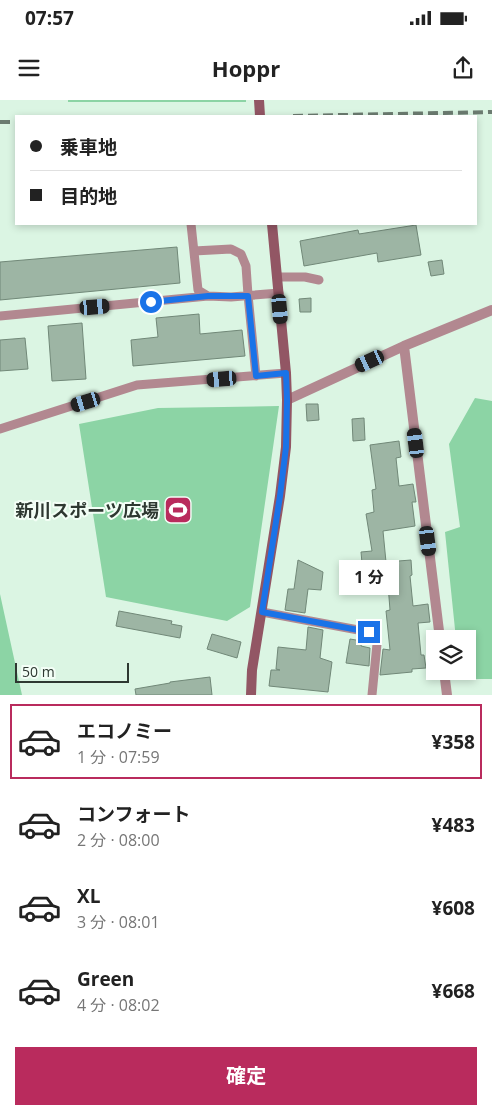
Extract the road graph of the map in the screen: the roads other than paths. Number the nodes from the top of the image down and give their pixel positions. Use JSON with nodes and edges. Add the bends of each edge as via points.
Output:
{"nodes":[{"id":1,"x":258,"y":100,"type":"edge"},
{"id":2,"x":260,"y":115,"type":"edge"},
{"id":3,"x":191,"y":225,"type":"edge"},
{"id":4,"x":272,"y":225,"type":"edge"},
{"id":5,"x":194,"y":251,"type":"junction"},
{"id":6,"x":277,"y":277,"type":"junction"},
{"id":7,"x":319,"y":280,"type":"dead end"},
{"id":8,"x":279,"y":293,"type":"junction"},
{"id":9,"x":208,"y":296,"type":"junction"},
{"id":10,"x":248,"y":296,"type":"junction"},
{"id":11,"x":492,"y":310,"type":"edge"},
{"id":12,"x":0,"y":316,"type":"edge"},
{"id":13,"x":404,"y":346,"type":"junction"},
{"id":14,"x":286,"y":373,"type":"junction"},
{"id":15,"x":256,"y":376,"type":"junction"},
{"id":16,"x":287,"y":400,"type":"junction"},
{"id":17,"x":0,"y":429,"type":"edge"},
{"id":18,"x":262,"y":612,"type":"junction"},
{"id":19,"x":439,"y":630,"type":"edge"},
{"id":20,"x":445,"y":680,"type":"edge"},
{"id":21,"x":251,"y":695,"type":"edge"},
{"id":22,"x":372,"y":695,"type":"edge"},
{"id":23,"x":447,"y":695,"type":"edge"}],
"edges":[{"from":1,"to":2,"type":"street"},
{"from":3,"to":5,"type":"lane"},
{"from":4,"to":6,"type":"street"},
{"from":5,"to":9,"type":"lane","via":[[198,290]]},
{"from":5,"to":10,"type":"lane","via":[[231,249],[241,254],[246,266]]},
{"from":6,"to":7,"type":"lane"},
{"from":6,"to":8,"type":"street"},
{"from":8,"to":10,"type":"lane"},
{"from":8,"to":14,"type":"street"},
{"from":9,"to":10,"type":"lane"},
{"from":9,"to":12,"type":"lane"},
{"from":10,"to":15,"type":"lane"},
{"from":11,"to":13,"type":"street"},
{"from":13,"to":16,"type":"street"},
{"from":13,"to":19,"type":"street"},
{"from":14,"to":15,"type":"lane"},
{"from":14,"to":16,"type":"street"},
{"from":15,"to":17,"type":"lane","via":[[137,385]]},
{"from":16,"to":18,"type":"street","via":[[286,447]]},
{"from":18,"to":21,"type":"street"},
{"from":18,"to":22,"type":"lane","via":[[369,632],[377,644]]},
{"from":20,"to":23,"type":"street"}]}
